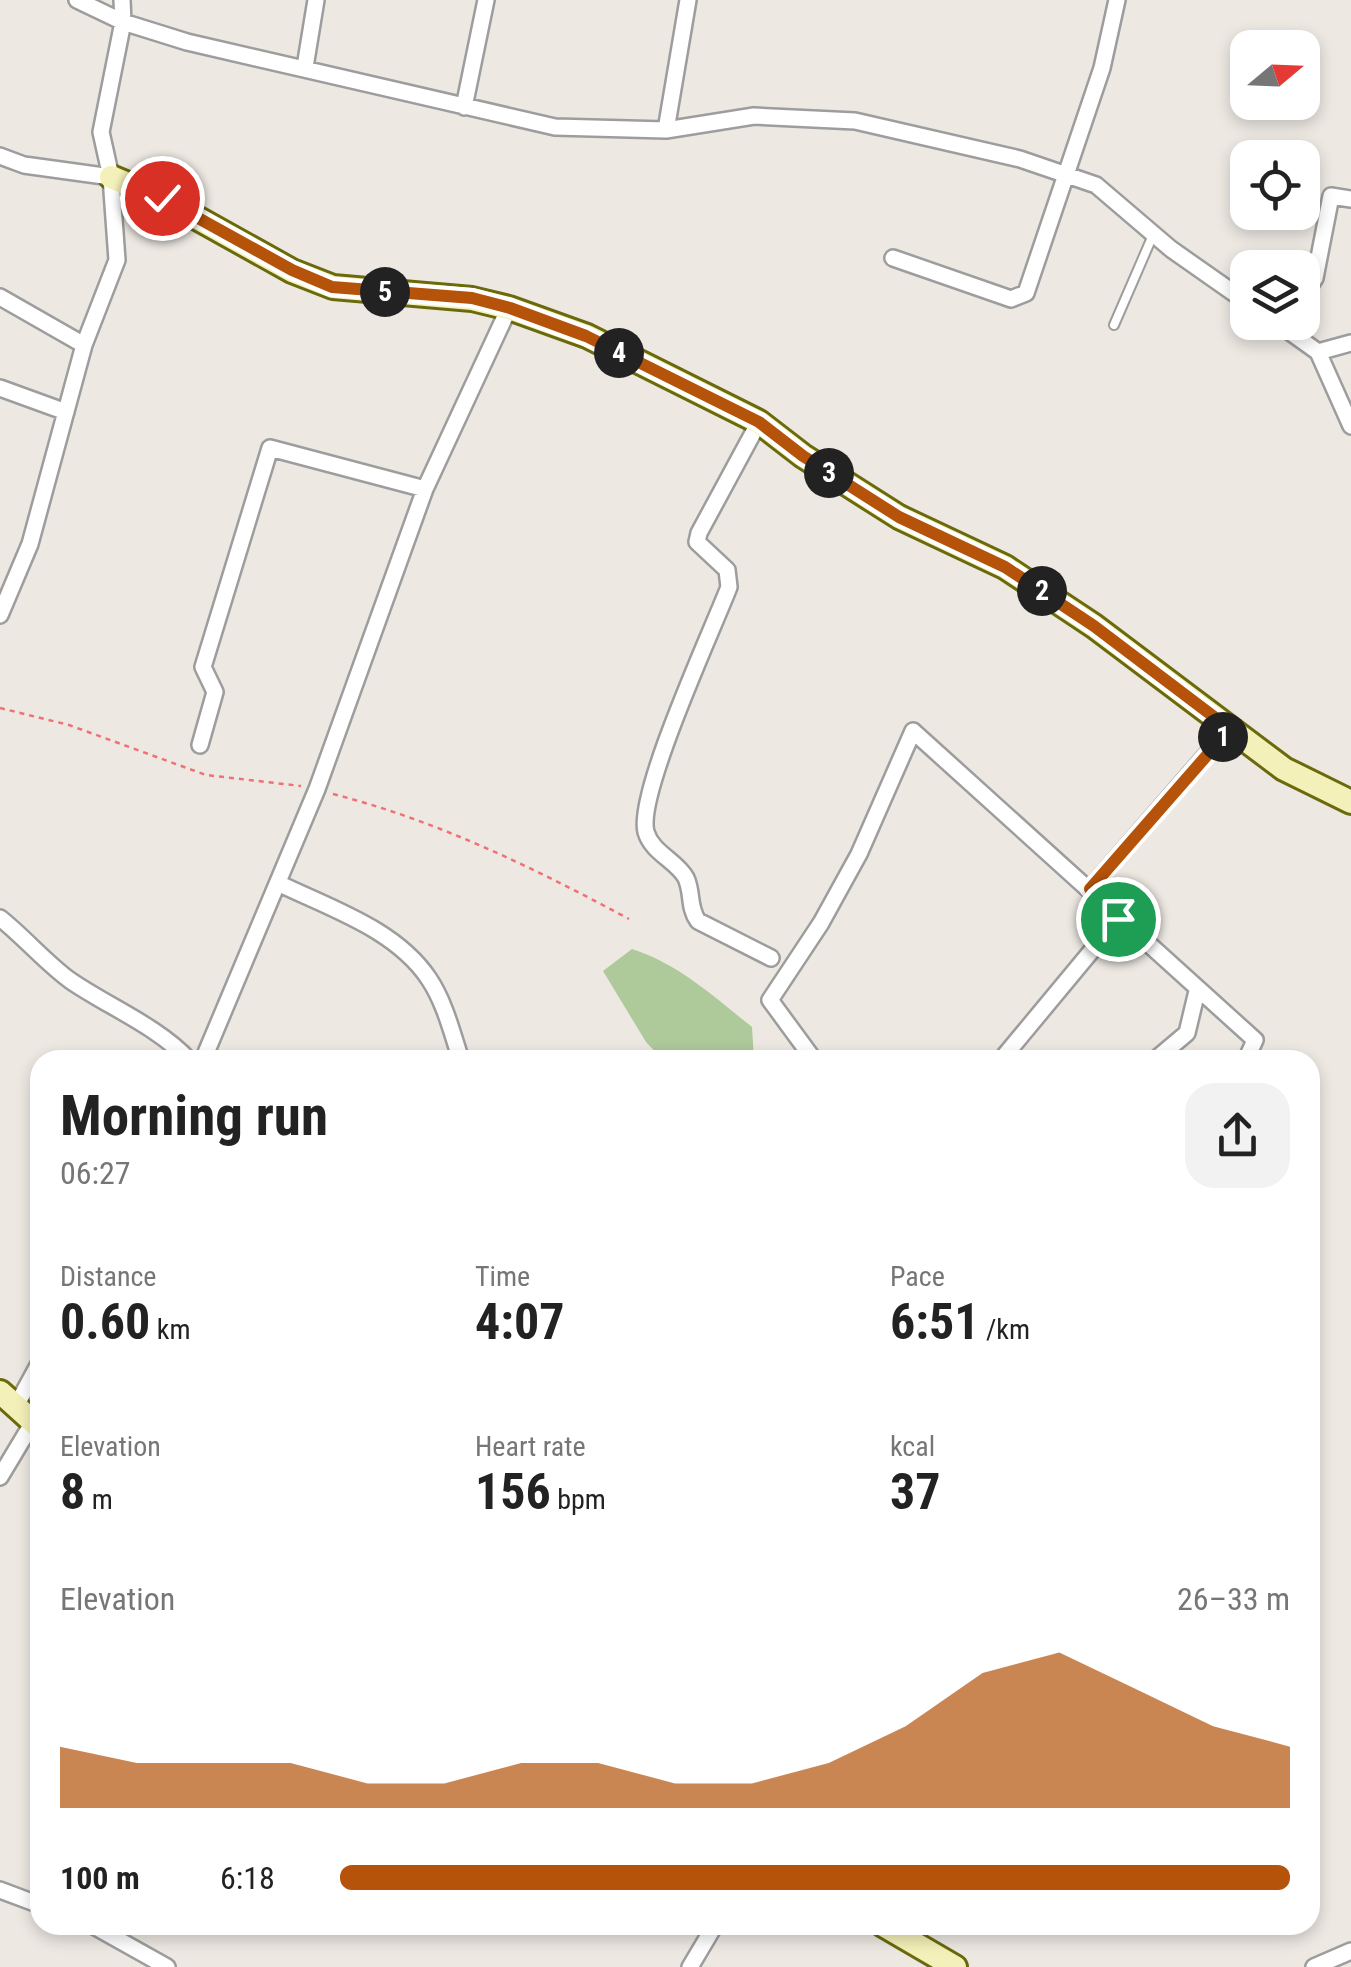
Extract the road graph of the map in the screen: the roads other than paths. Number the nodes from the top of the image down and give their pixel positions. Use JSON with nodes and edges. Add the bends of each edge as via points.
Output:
{"nodes":[{"id":1,"x":77,"y":0,"type":"edge"},
{"id":2,"x":122,"y":0,"type":"edge"},
{"id":3,"x":316,"y":0,"type":"edge"},
{"id":4,"x":486,"y":0,"type":"edge"},
{"id":5,"x":688,"y":0,"type":"edge"},
{"id":6,"x":1117,"y":0,"type":"edge"},
{"id":7,"x":123,"y":22,"type":"junction"},
{"id":8,"x":305,"y":67,"type":"junction"},
{"id":9,"x":464,"y":107,"type":"junction"},
{"id":10,"x":666,"y":130,"type":"junction"},
{"id":11,"x":0,"y":156,"type":"edge"},
{"id":12,"x":1068,"y":173,"type":"junction"},
{"id":13,"x":111,"y":176,"type":"junction"},
{"id":14,"x":1351,"y":199,"type":"edge"},
{"id":15,"x":1153,"y":235,"type":"junction"},
{"id":16,"x":1320,"y":252,"type":"edge"},
{"id":17,"x":894,"y":258,"type":"dead end"},
{"id":18,"x":1230,"y":290,"type":"edge"},
{"id":19,"x":0,"y":297,"type":"edge"},
{"id":20,"x":510,"y":308,"type":"junction"},
{"id":21,"x":1114,"y":326,"type":"dead end"},
{"id":22,"x":1303,"y":340,"type":"edge"},
{"id":23,"x":1351,"y":343,"type":"edge"},
{"id":24,"x":84,"y":345,"type":"junction"},
{"id":25,"x":1318,"y":352,"type":"junction"},
{"id":26,"x":0,"y":388,"type":"edge"},
{"id":27,"x":66,"y":412,"type":"junction"},
{"id":28,"x":759,"y":422,"type":"junction"},
{"id":29,"x":1351,"y":426,"type":"edge"},
{"id":30,"x":425,"y":489,"type":"junction"},
{"id":31,"x":0,"y":615,"type":"edge"},
{"id":32,"x":1230,"y":729,"type":"junction"},
{"id":33,"x":200,"y":745,"type":"dead end"},
{"id":34,"x":1351,"y":802,"type":"edge"},
{"id":35,"x":278,"y":883,"type":"junction"},
{"id":36,"x":1090,"y":889,"type":"junction"},
{"id":37,"x":0,"y":918,"type":"edge"},
{"id":38,"x":1118,"y":919,"type":"junction"},
{"id":39,"x":771,"y":958,"type":"dead end"},
{"id":40,"x":1196,"y":991,"type":"junction"},
{"id":41,"x":175,"y":1050,"type":"edge"},
{"id":42,"x":208,"y":1050,"type":"edge"},
{"id":43,"x":457,"y":1050,"type":"edge"},
{"id":44,"x":807,"y":1050,"type":"edge"},
{"id":45,"x":1009,"y":1050,"type":"edge"},
{"id":46,"x":1167,"y":1050,"type":"edge"},
{"id":47,"x":1250,"y":1050,"type":"edge"},
{"id":48,"x":22,"y":1412,"type":"edge"},
{"id":49,"x":0,"y":1477,"type":"edge"},
{"id":50,"x":0,"y":1890,"type":"edge"},
{"id":51,"x":30,"y":1901,"type":"edge"},
{"id":52,"x":113,"y":1935,"type":"edge"},
{"id":53,"x":709,"y":1935,"type":"edge"},
{"id":54,"x":901,"y":1935,"type":"edge"},
{"id":55,"x":1351,"y":1951,"type":"edge"},
{"id":56,"x":167,"y":1967,"type":"edge"},
{"id":57,"x":690,"y":1967,"type":"edge"},
{"id":58,"x":955,"y":1967,"type":"edge"},
{"id":59,"x":1314,"y":1967,"type":"edge"}],
"edges":[{"from":1,"to":7,"type":"street"},
{"from":2,"to":7,"type":"street"},
{"from":3,"to":8,"type":"street"},
{"from":4,"to":9,"type":"street"},
{"from":5,"to":10,"type":"street"},
{"from":6,"to":12,"type":"street"},
{"from":7,"to":8,"type":"street"},
{"from":7,"to":13,"type":"street","via":[[100,132]]},
{"from":8,"to":9,"type":"street"},
{"from":9,"to":10,"type":"street","via":[[554,128]]},
{"from":10,"to":12,"type":"street","via":[[754,116],[855,121]]},
{"from":11,"to":13,"type":"street"},
{"from":12,"to":15,"type":"street","via":[[1096,185]]},
{"from":12,"to":17,"type":"street","via":[[1022,297]]},
{"from":13,"to":20,"type":"street","via":[[332,287],[472,298]]},
{"from":13,"to":24,"type":"street","via":[[117,260]]},
{"from":14,"to":16,"type":"street","via":[[1331,196]]},
{"from":15,"to":18,"type":"street"},
{"from":15,"to":21,"type":"lane"},
{"from":19,"to":24,"type":"street"},
{"from":20,"to":28,"type":"street","via":[[586,336]]},
{"from":20,"to":30,"type":"street"},
{"from":22,"to":25,"type":"street"},
{"from":23,"to":25,"type":"street"},
{"from":24,"to":27,"type":"street"},
{"from":25,"to":29,"type":"street"},
{"from":26,"to":27,"type":"street"},
{"from":27,"to":31,"type":"street","via":[[30,544]]},
{"from":28,"to":32,"type":"street","via":[[870,499],[1005,567]]},
{"from":28,"to":39,"type":"street","via":[[699,534],[698,542],[726,570],[729,587],[662,758],[646,807],[646,831],[685,875],[698,922]]},
{"from":30,"to":33,"type":"street","via":[[270,448],[203,667],[215,692]]},
{"from":30,"to":35,"type":"street"},
{"from":32,"to":34,"type":"street","via":[[1284,769]]},
{"from":32,"to":36,"type":"street"},
{"from":35,"to":42,"type":"street"},
{"from":35,"to":43,"type":"street","via":[[404,950],[430,979]]},
{"from":36,"to":38,"type":"street"},
{"from":36,"to":44,"type":"street","via":[[913,731],[860,854],[770,1000]]},
{"from":37,"to":41,"type":"street","via":[[66,977]]},
{"from":38,"to":40,"type":"street"},
{"from":38,"to":45,"type":"street"},
{"from":40,"to":46,"type":"street","via":[[1187,1033]]},
{"from":40,"to":47,"type":"street","via":[[1255,1040]]},
{"from":48,"to":49,"type":"street"},
{"from":50,"to":51,"type":"street"},
{"from":52,"to":56,"type":"street"},
{"from":53,"to":57,"type":"street"},
{"from":54,"to":58,"type":"street"},
{"from":55,"to":59,"type":"street"}]}
